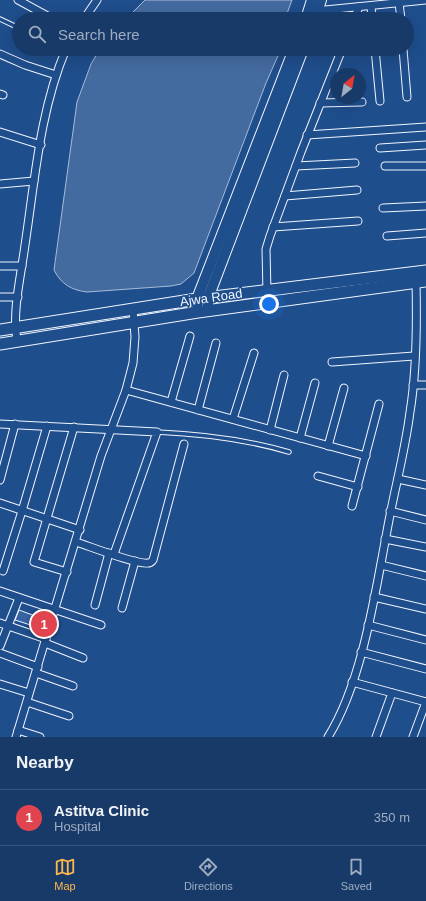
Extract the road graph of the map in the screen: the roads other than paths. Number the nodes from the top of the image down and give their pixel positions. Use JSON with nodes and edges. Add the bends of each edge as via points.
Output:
{"nodes":[{"id":1,"x":18,"y":0,"type":"edge"},
{"id":2,"x":98,"y":0,"type":"edge"},
{"id":3,"x":312,"y":0,"type":"edge"},
{"id":4,"x":322,"y":0,"type":"edge"},
{"id":5,"x":426,"y":0,"type":"edge"},
{"id":6,"x":399,"y":3,"type":"junction"},
{"id":7,"x":370,"y":6,"type":"junction"},
{"id":8,"x":360,"y":7,"type":"junction"},
{"id":9,"x":40,"y":12,"type":"edge"},
{"id":10,"x":89,"y":12,"type":"edge"},
{"id":11,"x":312,"y":12,"type":"edge"},
{"id":12,"x":314,"y":12,"type":"edge"},
{"id":13,"x":330,"y":12,"type":"edge"},
{"id":14,"x":358,"y":12,"type":"edge"},
{"id":15,"x":371,"y":12,"type":"edge"},
{"id":16,"x":400,"y":12,"type":"edge"},
{"id":17,"x":0,"y":19,"type":"edge"},
{"id":18,"x":12,"y":25,"type":"edge"},
{"id":19,"x":0,"y":54,"type":"edge"},
{"id":20,"x":63,"y":56,"type":"edge"},
{"id":21,"x":291,"y":56,"type":"edge"},
{"id":22,"x":300,"y":56,"type":"edge"},
{"id":23,"x":339,"y":56,"type":"edge"},
{"id":24,"x":376,"y":56,"type":"edge"},
{"id":25,"x":404,"y":56,"type":"edge"},
{"id":26,"x":56,"y":75,"type":"junction"},
{"id":27,"x":407,"y":97,"type":"dead end"},
{"id":28,"x":380,"y":101,"type":"dead end"},
{"id":29,"x":320,"y":103,"type":"junction"},
{"id":30,"x":330,"y":103,"type":"edge"},
{"id":31,"x":426,"y":126,"type":"edge"},
{"id":32,"x":0,"y":132,"type":"edge"},
{"id":33,"x":307,"y":135,"type":"junction"},
{"id":34,"x":41,"y":145,"type":"junction"},
{"id":35,"x":426,"y":146,"type":"edge"},
{"id":36,"x":380,"y":148,"type":"dead end"},
{"id":37,"x":355,"y":163,"type":"dead end"},
{"id":38,"x":296,"y":166,"type":"junction"},
{"id":39,"x":385,"y":166,"type":"dead end"},
{"id":40,"x":426,"y":166,"type":"edge"},
{"id":41,"x":34,"y":181,"type":"junction"},
{"id":42,"x":0,"y":184,"type":"edge"},
{"id":43,"x":358,"y":190,"type":"dead end"},
{"id":44,"x":285,"y":196,"type":"junction"},
{"id":45,"x":426,"y":206,"type":"edge"},
{"id":46,"x":383,"y":208,"type":"dead end"},
{"id":47,"x":358,"y":221,"type":"dead end"},
{"id":48,"x":273,"y":227,"type":"junction"},
{"id":49,"x":426,"y":233,"type":"edge"},
{"id":50,"x":387,"y":236,"type":"dead end"},
{"id":51,"x":0,"y":266,"type":"edge"},
{"id":52,"x":22,"y":266,"type":"junction"},
{"id":53,"x":426,"y":271,"type":"edge"},
{"id":54,"x":421,"y":282,"type":"edge"},
{"id":55,"x":267,"y":291,"type":"junction"},
{"id":56,"x":0,"y":297,"type":"edge"},
{"id":57,"x":18,"y":297,"type":"junction"},
{"id":58,"x":203,"y":298,"type":"junction"},
{"id":59,"x":268,"y":302,"type":"junction"},
{"id":60,"x":132,"y":309,"type":"junction"},
{"id":61,"x":203,"y":312,"type":"junction"},
{"id":62,"x":134,"y":323,"type":"junction"},
{"id":63,"x":15,"y":328,"type":"junction"},
{"id":64,"x":0,"y":330,"type":"edge"},
{"id":65,"x":190,"y":336,"type":"dead end"},
{"id":66,"x":17,"y":341,"type":"junction"},
{"id":67,"x":216,"y":343,"type":"dead end"},
{"id":68,"x":0,"y":344,"type":"edge"},
{"id":69,"x":254,"y":353,"type":"dead end"},
{"id":70,"x":414,"y":356,"type":"junction"},
{"id":71,"x":332,"y":362,"type":"dead end"},
{"id":72,"x":284,"y":375,"type":"dead end"},
{"id":73,"x":315,"y":383,"type":"dead end"},
{"id":74,"x":413,"y":385,"type":"junction"},
{"id":75,"x":426,"y":385,"type":"edge"},
{"id":76,"x":344,"y":388,"type":"dead end"},
{"id":77,"x":126,"y":390,"type":"junction"},
{"id":78,"x":171,"y":402,"type":"junction"},
{"id":79,"x":379,"y":404,"type":"dead end"},
{"id":80,"x":198,"y":410,"type":"junction"},
{"id":81,"x":233,"y":419,"type":"junction"},
{"id":82,"x":0,"y":424,"type":"edge"},
{"id":83,"x":15,"y":424,"type":"junction"},
{"id":84,"x":47,"y":426,"type":"junction"},
{"id":85,"x":74,"y":427,"type":"junction"},
{"id":86,"x":111,"y":428,"type":"junction"},
{"id":87,"x":270,"y":430,"type":"junction"},
{"id":88,"x":157,"y":432,"type":"junction"},
{"id":89,"x":300,"y":438,"type":"junction"},
{"id":90,"x":184,"y":444,"type":"dead end"},
{"id":91,"x":328,"y":446,"type":"junction"},
{"id":92,"x":289,"y":452,"type":"dead end"},
{"id":93,"x":366,"y":456,"type":"junction"},
{"id":94,"x":318,"y":476,"type":"dead end"},
{"id":95,"x":398,"y":479,"type":"junction"},
{"id":96,"x":0,"y":480,"type":"edge"},
{"id":97,"x":426,"y":485,"type":"edge"},
{"id":98,"x":358,"y":487,"type":"junction"},
{"id":99,"x":0,"y":503,"type":"edge"},
{"id":100,"x":352,"y":506,"type":"dead end"},
{"id":101,"x":22,"y":510,"type":"junction"},
{"id":102,"x":390,"y":511,"type":"junction"},
{"id":103,"x":48,"y":519,"type":"junction"},
{"id":104,"x":426,"y":520,"type":"edge"},
{"id":105,"x":80,"y":530,"type":"junction"},
{"id":106,"x":385,"y":539,"type":"junction"},
{"id":107,"x":76,"y":542,"type":"junction"},
{"id":108,"x":426,"y":547,"type":"edge"},
{"id":109,"x":112,"y":554,"type":"junction"},
{"id":110,"x":135,"y":561,"type":"junction"},
{"id":111,"x":381,"y":565,"type":"junction"},
{"id":112,"x":3,"y":571,"type":"dead end"},
{"id":113,"x":67,"y":572,"type":"junction"},
{"id":114,"x":426,"y":576,"type":"edge"},
{"id":115,"x":0,"y":591,"type":"edge"},
{"id":116,"x":374,"y":597,"type":"junction"},
{"id":117,"x":20,"y":598,"type":"junction"},
{"id":118,"x":96,"y":605,"type":"dead end"},
{"id":119,"x":122,"y":608,"type":"dead end"},
{"id":120,"x":56,"y":610,"type":"junction"},
{"id":121,"x":426,"y":610,"type":"edge"},
{"id":122,"x":0,"y":623,"type":"edge"},
{"id":123,"x":101,"y":625,"type":"dead end"},
{"id":124,"x":368,"y":625,"type":"junction"},
{"id":125,"x":9,"y":626,"type":"junction"},
{"id":126,"x":426,"y":640,"type":"edge"},
{"id":127,"x":46,"y":641,"type":"junction"},
{"id":128,"x":0,"y":646,"type":"edge"},
{"id":129,"x":361,"y":652,"type":"junction"},
{"id":130,"x":0,"y":653,"type":"edge"},
{"id":131,"x":83,"y":658,"type":"dead end"},
{"id":132,"x":426,"y":669,"type":"edge"},
{"id":133,"x":37,"y":670,"type":"junction"},
{"id":134,"x":352,"y":682,"type":"junction"},
{"id":135,"x":0,"y":684,"type":"edge"},
{"id":136,"x":73,"y":686,"type":"dead end"},
{"id":137,"x":29,"y":693,"type":"junction"},
{"id":138,"x":392,"y":693,"type":"junction"},
{"id":139,"x":27,"y":702,"type":"junction"},
{"id":140,"x":426,"y":702,"type":"edge"},
{"id":141,"x":69,"y":716,"type":"dead end"},
{"id":142,"x":17,"y":734,"type":"edge"},
{"id":143,"x":40,"y":737,"type":"edge"},
{"id":144,"x":328,"y":737,"type":"edge"},
{"id":145,"x":376,"y":737,"type":"edge"},
{"id":146,"x":413,"y":737,"type":"edge"}],
"edges":[{"from":1,"to":9,"type":"street"},
{"from":2,"to":10,"type":"street"},
{"from":3,"to":11,"type":"street"},
{"from":4,"to":12,"type":"street"},
{"from":5,"to":6,"type":"street"},
{"from":6,"to":7,"type":"street"},
{"from":6,"to":16,"type":"street"},
{"from":7,"to":8,"type":"street"},
{"from":7,"to":15,"type":"street"},
{"from":8,"to":13,"type":"street"},
{"from":8,"to":14,"type":"street"},
{"from":17,"to":18,"type":"lane"},
{"from":19,"to":26,"type":"street"},
{"from":20,"to":26,"type":"street"},
{"from":21,"to":58,"type":"street"},
{"from":22,"to":58,"type":"street"},
{"from":23,"to":29,"type":"street"},
{"from":24,"to":28,"type":"street"},
{"from":25,"to":27,"type":"street"},
{"from":26,"to":34,"type":"street","via":[[49,98]]},
{"from":29,"to":30,"type":"street"},
{"from":29,"to":33,"type":"street"},
{"from":31,"to":33,"type":"street"},
{"from":32,"to":34,"type":"street"},
{"from":33,"to":38,"type":"street"},
{"from":34,"to":41,"type":"street"},
{"from":35,"to":36,"type":"street"},
{"from":37,"to":38,"type":"street"},
{"from":38,"to":44,"type":"street"},
{"from":39,"to":40,"type":"street"},
{"from":41,"to":42,"type":"street"},
{"from":41,"to":52,"type":"street"},
{"from":43,"to":44,"type":"street"},
{"from":44,"to":48,"type":"street"},
{"from":45,"to":46,"type":"street"},
{"from":47,"to":48,"type":"street"},
{"from":48,"to":55,"type":"street","via":[[266,249]]},
{"from":49,"to":50,"type":"street"},
{"from":51,"to":52,"type":"street"},
{"from":52,"to":57,"type":"street"},
{"from":53,"to":55,"type":"main road","name":"Ajwa Road"},
{"from":54,"to":59,"type":"main road","name":"Ajwa Road"},
{"from":54,"to":70,"type":"street"},
{"from":55,"to":58,"type":"main road","name":"Ajwa Road"},
{"from":55,"to":59,"type":"street"},
{"from":56,"to":57,"type":"street"},
{"from":57,"to":63,"type":"street"},
{"from":58,"to":60,"type":"main road","name":"Ajwa Road"},
{"from":58,"to":61,"type":"street"},
{"from":59,"to":61,"type":"main road","name":"Ajwa Road"},
{"from":60,"to":62,"type":"street"},
{"from":60,"to":63,"type":"main road","name":"Ajwa Road"},
{"from":61,"to":62,"type":"main road","name":"Ajwa Road"},
{"from":62,"to":66,"type":"main road","name":"Ajwa Road"},
{"from":62,"to":77,"type":"street","via":[[133,363]]},
{"from":63,"to":64,"type":"main road","name":"Ajwa Road"},
{"from":63,"to":66,"type":"street"},
{"from":65,"to":78,"type":"street"},
{"from":66,"to":68,"type":"main road","name":"Ajwa Road"},
{"from":67,"to":80,"type":"street"},
{"from":69,"to":81,"type":"street"},
{"from":70,"to":71,"type":"street"},
{"from":70,"to":74,"type":"street"},
{"from":72,"to":87,"type":"street"},
{"from":73,"to":89,"type":"street"},
{"from":74,"to":75,"type":"street"},
{"from":74,"to":95,"type":"street"},
{"from":76,"to":91,"type":"street"},
{"from":77,"to":78,"type":"street"},
{"from":77,"to":86,"type":"street"},
{"from":78,"to":80,"type":"street"},
{"from":79,"to":93,"type":"street"},
{"from":80,"to":81,"type":"street"},
{"from":81,"to":87,"type":"street"},
{"from":82,"to":83,"type":"street"},
{"from":83,"to":84,"type":"street"},
{"from":83,"to":96,"type":"street"},
{"from":84,"to":85,"type":"street"},
{"from":84,"to":101,"type":"street"},
{"from":85,"to":86,"type":"street"},
{"from":85,"to":103,"type":"street"},
{"from":86,"to":88,"type":"street"},
{"from":86,"to":105,"type":"street"},
{"from":87,"to":89,"type":"street"},
{"from":88,"to":92,"type":"lane","via":[[212,435],[244,440]]},
{"from":88,"to":109,"type":"street"},
{"from":89,"to":91,"type":"street"},
{"from":90,"to":110,"type":"street","via":[[153,560],[146,564]]},
{"from":91,"to":93,"type":"street"},
{"from":93,"to":98,"type":"street"},
{"from":94,"to":98,"type":"street"},
{"from":95,"to":97,"type":"street"},
{"from":95,"to":102,"type":"street"},
{"from":98,"to":100,"type":"street"},
{"from":99,"to":101,"type":"street"},
{"from":101,"to":103,"type":"street"},
{"from":101,"to":112,"type":"street"},
{"from":102,"to":104,"type":"street"},
{"from":102,"to":106,"type":"street"},
{"from":103,"to":105,"type":"street"},
{"from":103,"to":113,"type":"street","via":[[34,562]]},
{"from":105,"to":107,"type":"street"},
{"from":106,"to":108,"type":"street"},
{"from":106,"to":111,"type":"street"},
{"from":107,"to":109,"type":"street"},
{"from":107,"to":113,"type":"street"},
{"from":109,"to":110,"type":"street"},
{"from":109,"to":118,"type":"street"},
{"from":110,"to":119,"type":"street"},
{"from":111,"to":114,"type":"street"},
{"from":111,"to":116,"type":"street"},
{"from":113,"to":120,"type":"street"},
{"from":115,"to":117,"type":"street"},
{"from":116,"to":121,"type":"street"},
{"from":116,"to":124,"type":"street"},
{"from":117,"to":120,"type":"street"},
{"from":117,"to":125,"type":"street"},
{"from":120,"to":123,"type":"street"},
{"from":120,"to":127,"type":"street"},
{"from":122,"to":125,"type":"street"},
{"from":124,"to":126,"type":"street"},
{"from":124,"to":129,"type":"street"},
{"from":125,"to":127,"type":"street"},
{"from":125,"to":128,"type":"street"},
{"from":127,"to":131,"type":"street"},
{"from":127,"to":133,"type":"street"},
{"from":129,"to":132,"type":"street"},
{"from":129,"to":134,"type":"street"},
{"from":130,"to":133,"type":"street"},
{"from":133,"to":136,"type":"street"},
{"from":133,"to":137,"type":"street"},
{"from":134,"to":138,"type":"street"},
{"from":134,"to":144,"type":"street","via":[[344,708]]},
{"from":135,"to":137,"type":"street"},
{"from":137,"to":139,"type":"street"},
{"from":138,"to":140,"type":"street"},
{"from":138,"to":145,"type":"street"},
{"from":139,"to":141,"type":"street"},
{"from":139,"to":142,"type":"street"},
{"from":140,"to":146,"type":"street"},
{"from":142,"to":143,"type":"street"}]}
